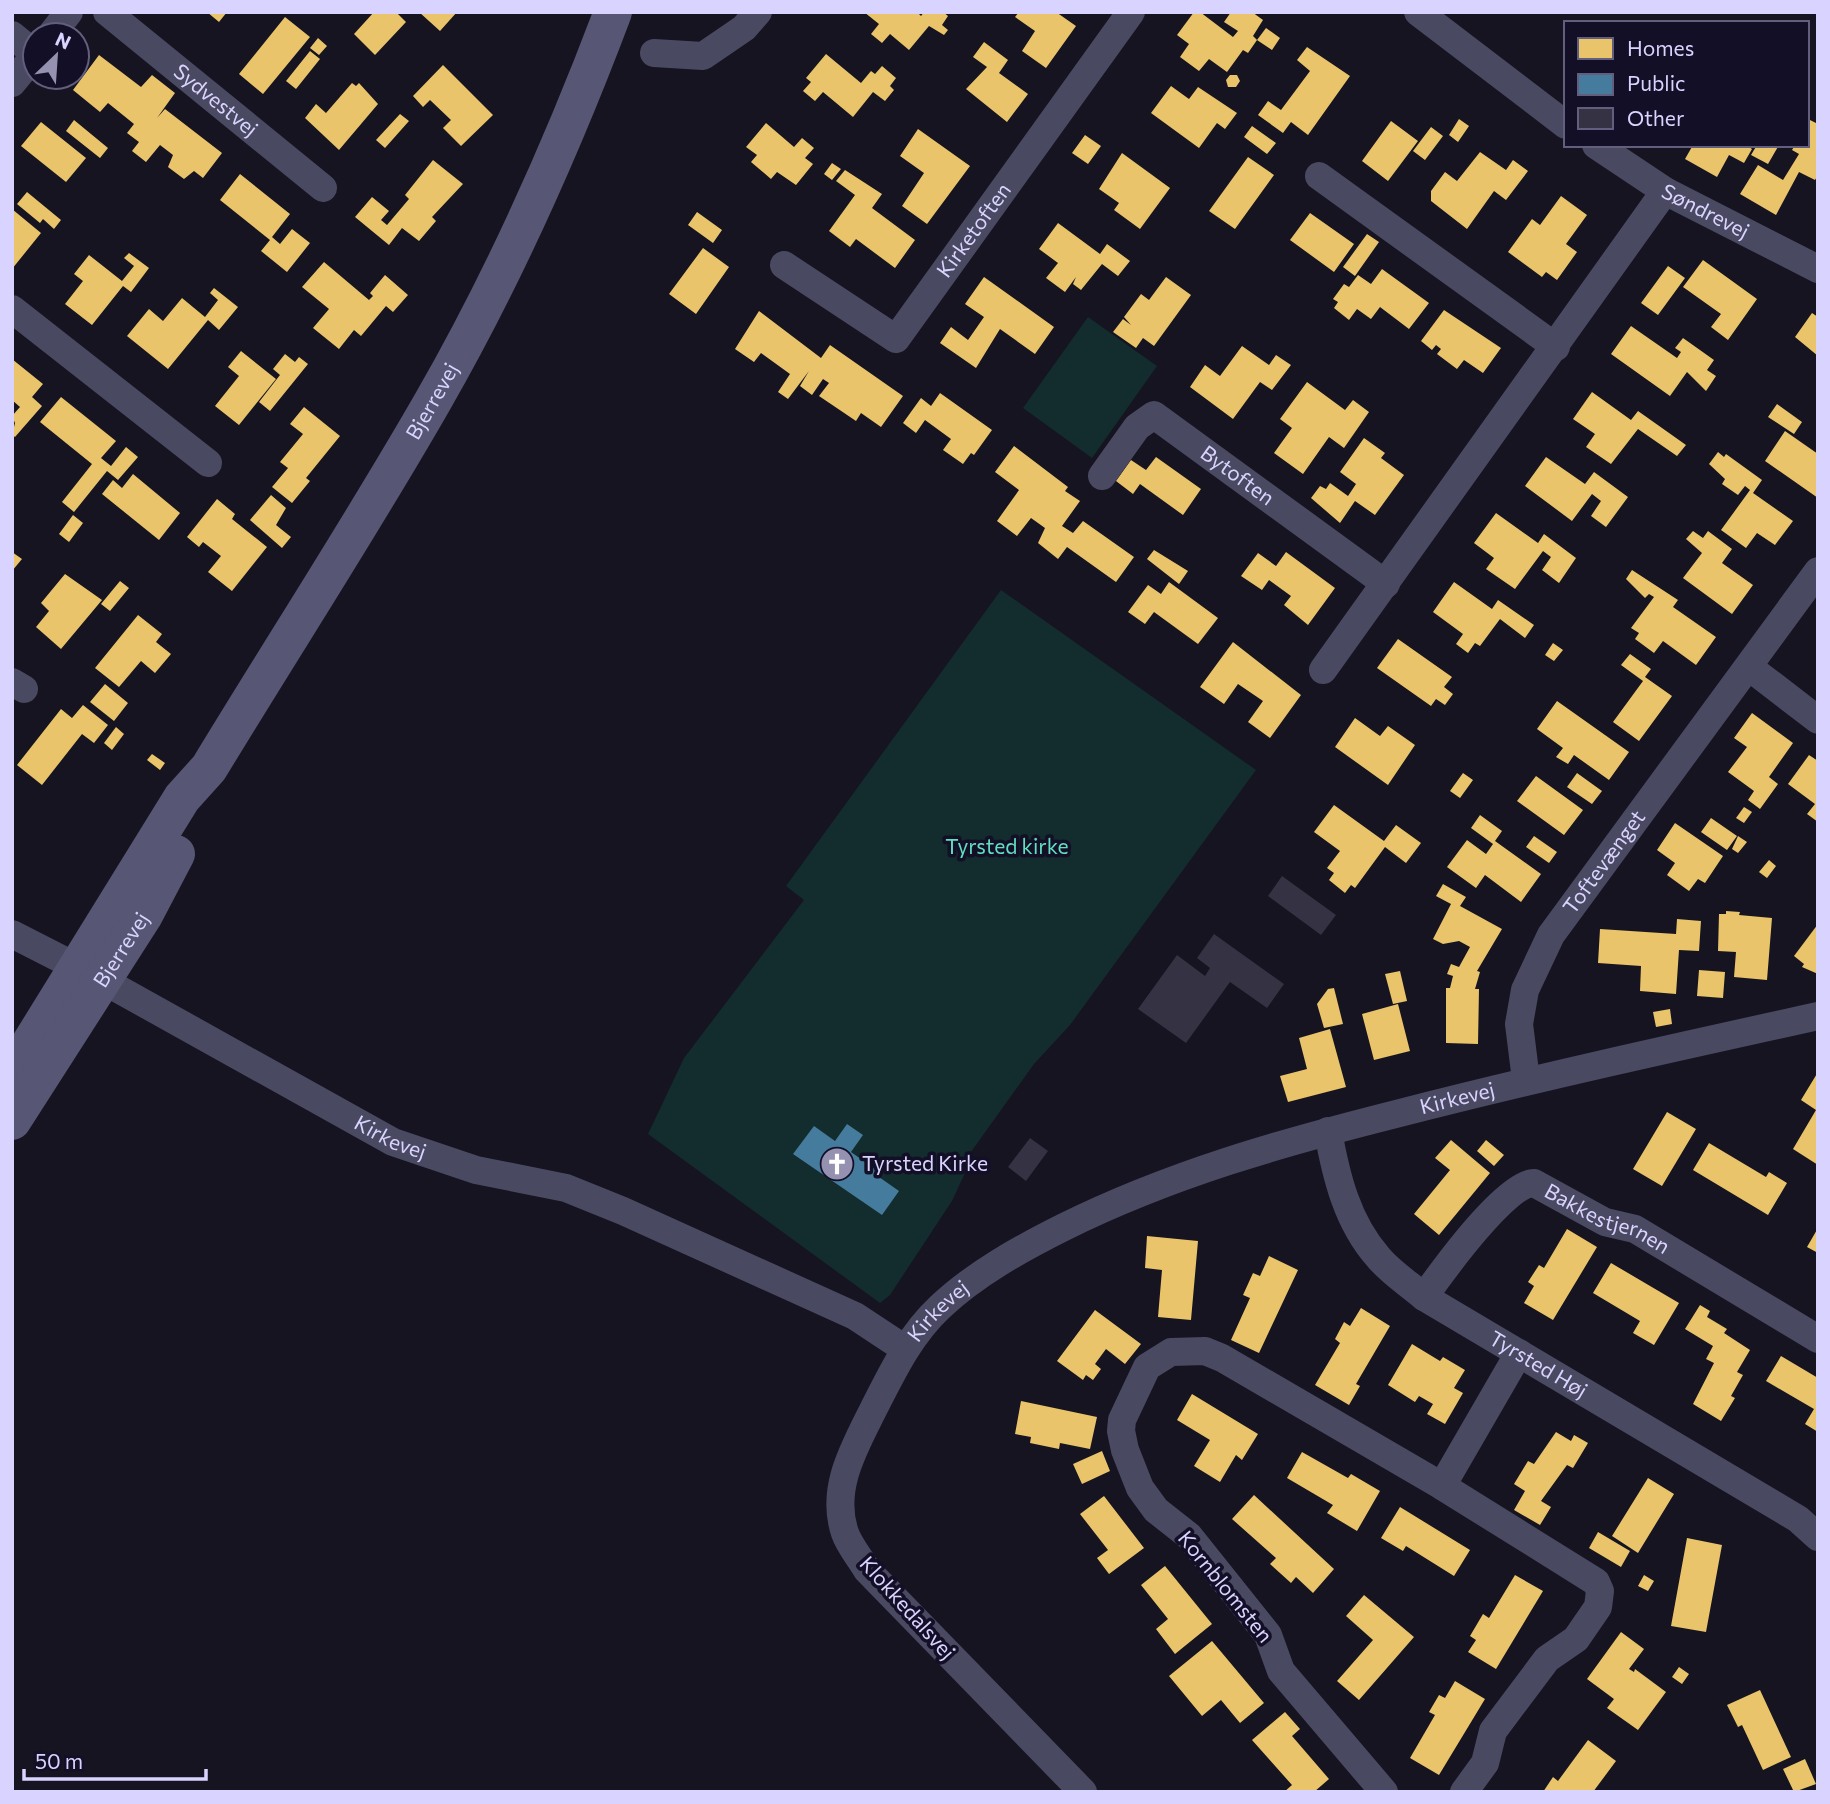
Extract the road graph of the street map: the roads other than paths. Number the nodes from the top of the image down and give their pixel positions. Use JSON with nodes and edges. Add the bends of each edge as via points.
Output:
{"nodes":[{"id":1,"x":107,"y":12,"type":"edge"},
{"id":2,"x":613,"y":12,"type":"edge"},
{"id":3,"x":758,"y":12,"type":"edge"},
{"id":4,"x":1131,"y":12,"type":"edge"},
{"id":5,"x":1418,"y":12,"type":"edge"},
{"id":6,"x":654,"y":53,"type":"dead end"},
{"id":7,"x":1564,"y":123,"type":"edge"},
{"id":8,"x":1599,"y":147,"type":"edge"},
{"id":9,"x":1319,"y":176,"type":"dead end"},
{"id":10,"x":323,"y":188,"type":"dead end"},
{"id":11,"x":1665,"y":191,"type":"junction"},
{"id":12,"x":784,"y":265,"type":"dead end"},
{"id":13,"x":1818,"y":269,"type":"edge"},
{"id":14,"x":12,"y":309,"type":"edge"},
{"id":15,"x":1556,"y":347,"type":"junction"},
{"id":16,"x":208,"y":463,"type":"dead end"},
{"id":17,"x":1102,"y":476,"type":"dead end"},
{"id":18,"x":1818,"y":571,"type":"edge"},
{"id":19,"x":1386,"y":584,"type":"junction"},
{"id":20,"x":1749,"y":667,"type":"junction"},
{"id":21,"x":1323,"y":670,"type":"dead end"},
{"id":22,"x":1818,"y":720,"type":"edge"},
{"id":23,"x":12,"y":934,"type":"edge"},
{"id":24,"x":91,"y":974,"type":"junction"},
{"id":25,"x":1818,"y":1016,"type":"edge"},
{"id":26,"x":12,"y":1073,"type":"edge"},
{"id":27,"x":1526,"y":1080,"type":"junction"},
{"id":28,"x":12,"y":1121,"type":"edge"},
{"id":29,"x":1328,"y":1131,"type":"junction"},
{"id":30,"x":1424,"y":1297,"type":"junction"},
{"id":31,"x":1818,"y":1339,"type":"edge"},
{"id":32,"x":905,"y":1349,"type":"junction"},
{"id":33,"x":1520,"y":1353,"type":"junction"},
{"id":34,"x":1442,"y":1486,"type":"junction"},
{"id":35,"x":1818,"y":1537,"type":"edge"},
{"id":36,"x":1083,"y":1792,"type":"edge"},
{"id":37,"x":1384,"y":1792,"type":"edge"},
{"id":38,"x":1464,"y":1792,"type":"edge"}],
"edges":[{"from":1,"to":10,"type":"street","name":"Sydvestvej"},
{"from":2,"to":24,"type":"street","name":"Bjerrevej","via":[[513,245],[433,400],[209,768],[182,797]]},
{"from":3,"to":6,"type":"street","via":[[744,28],[703,56]]},
{"from":4,"to":12,"type":"street","name":"Kirketoften","via":[[895,339]]},
{"from":5,"to":7,"type":"street"},
{"from":8,"to":11,"type":"street","name":"Søndrevej"},
{"from":9,"to":15,"type":"street"},
{"from":11,"to":13,"type":"street","name":"Søndrevej"},
{"from":11,"to":15,"type":"street"},
{"from":14,"to":16,"type":"street"},
{"from":15,"to":19,"type":"street"},
{"from":17,"to":19,"type":"street","name":"Bytoften","via":[[1137,427],[1154,415]]},
{"from":18,"to":20,"type":"street","name":"Toftevænget"},
{"from":19,"to":21,"type":"street"},
{"from":20,"to":22,"type":"street"},
{"from":20,"to":27,"type":"street","name":"Toftevænget","via":[[1551,935],[1525,990],[1519,1024]]},
{"from":23,"to":24,"type":"street","name":"Kirkevej"},
{"from":24,"to":26,"type":"street","name":"Bjerrevej"},
{"from":24,"to":28,"type":"street","name":"Bjerrevej"},
{"from":24,"to":32,"type":"street","name":"Kirkevej","via":[[393,1142],[476,1170],[566,1188],[623,1211],[855,1316]]},
{"from":25,"to":27,"type":"street","name":"Kirkevej"},
{"from":27,"to":29,"type":"street","name":"Kirkevej"},
{"from":29,"to":30,"type":"street","name":"Tyrsted Høj","via":[[1336,1177],[1353,1219],[1378,1258]]},
{"from":29,"to":32,"type":"street","name":"Kirkevej","via":[[1197,1169],[1118,1200],[1033,1243],[943,1304]]},
{"from":30,"to":31,"type":"street","name":"Bakkestjernen","via":[[1509,1196],[1534,1183],[1605,1222],[1635,1229]]},
{"from":30,"to":33,"type":"street","name":"Tyrsted Høj"},
{"from":32,"to":36,"type":"street","name":"Klokkedalsvej","via":[[842,1481],[839,1507],[845,1535],[867,1570]]},
{"from":33,"to":34,"type":"street"},
{"from":33,"to":35,"type":"street","name":"Tyrsted Høj","via":[[1798,1519]]},
{"from":34,"to":37,"type":"street","name":"Kornblomsten","via":[[1205,1351],[1171,1352],[1147,1367],[1122,1420],[1125,1450],[1140,1488],[1164,1519],[1189,1536],[1268,1635],[1281,1671]]},
{"from":34,"to":38,"type":"street","name":"Kornblomsten","via":[[1591,1576],[1600,1591],[1598,1607],[1576,1639],[1547,1659],[1493,1731],[1485,1763]]}]}
